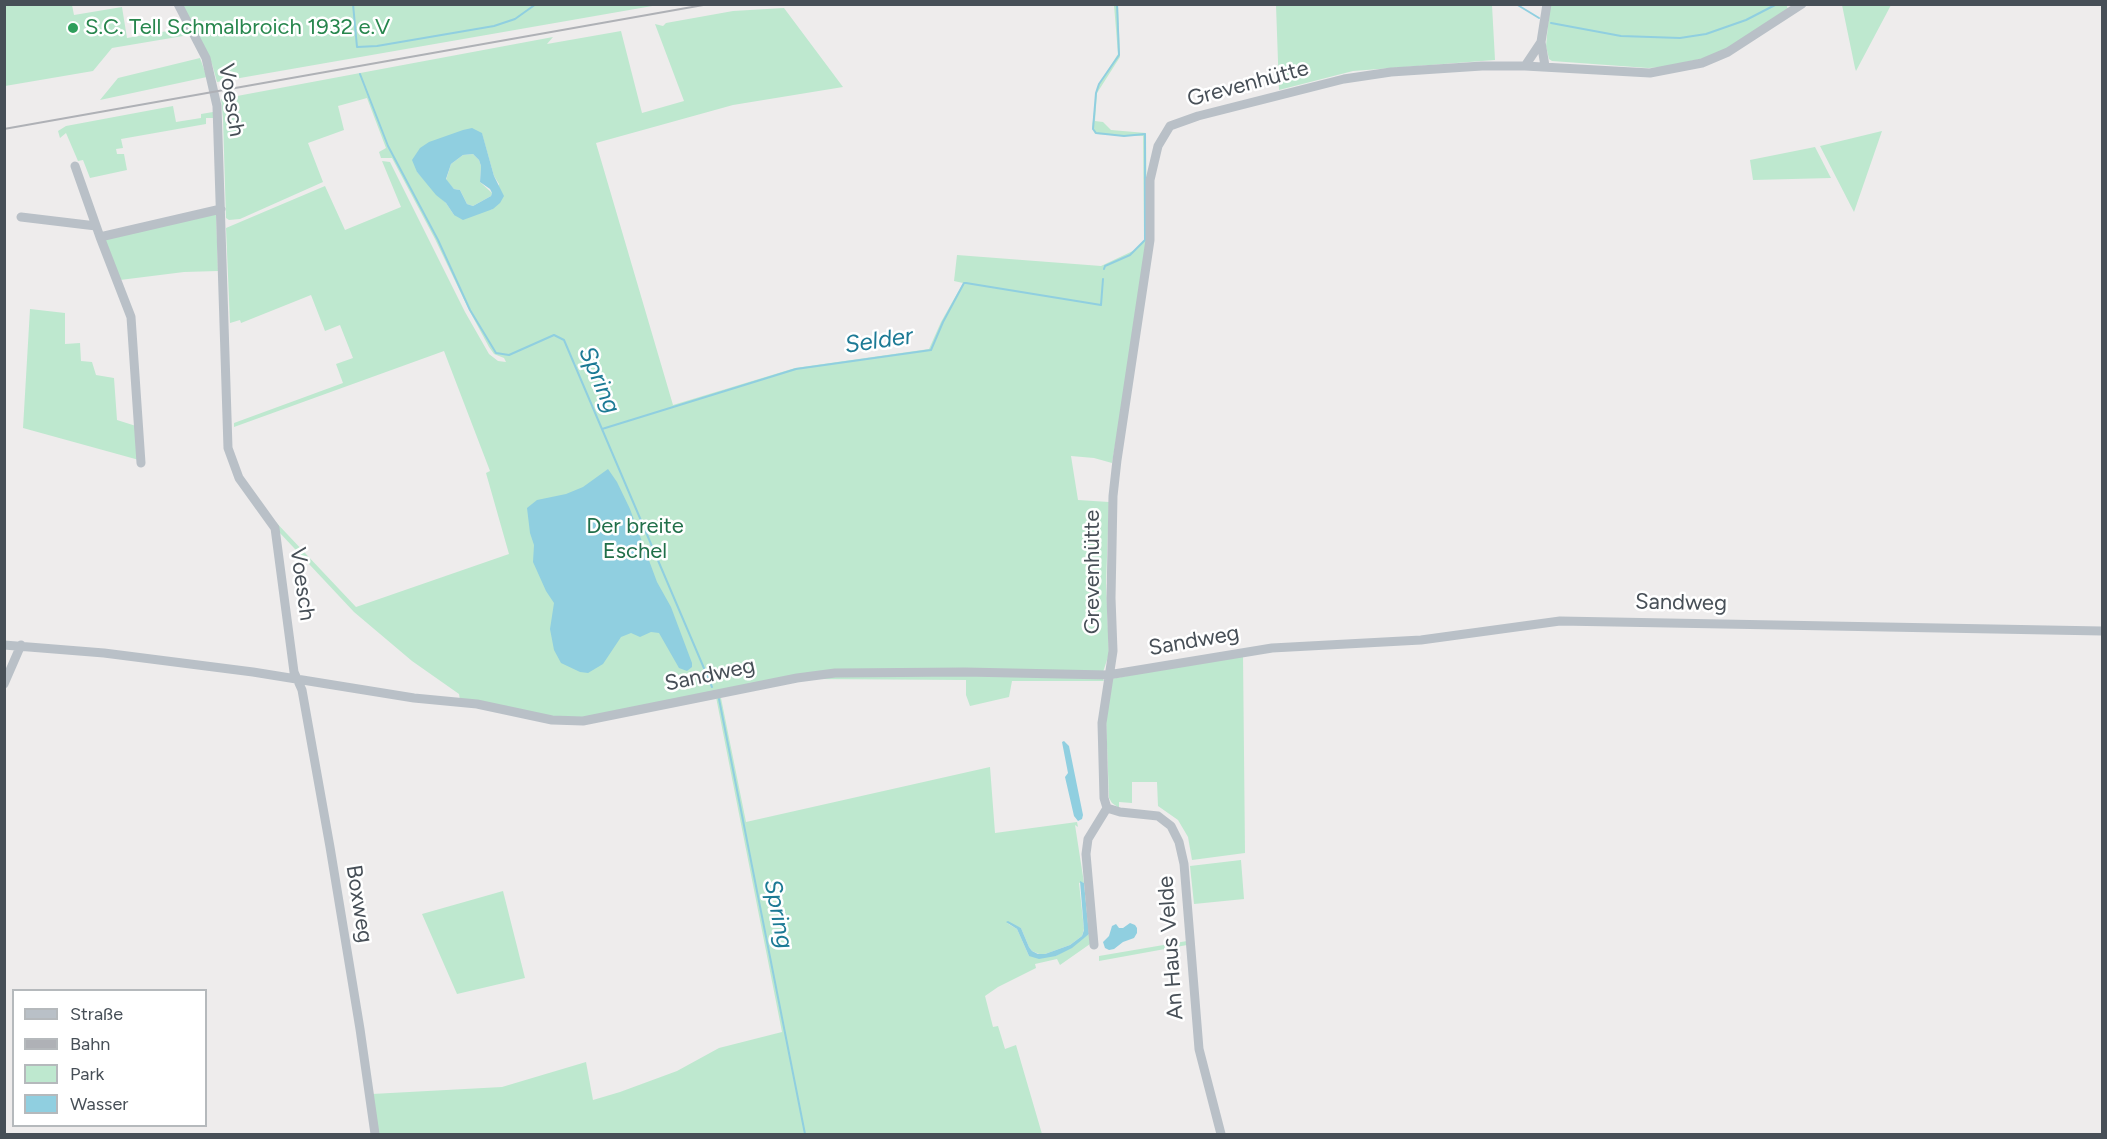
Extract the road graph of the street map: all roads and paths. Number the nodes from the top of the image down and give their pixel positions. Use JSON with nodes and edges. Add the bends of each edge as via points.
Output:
{"nodes":[{"id":1,"x":177,"y":4,"type":"edge"},
{"id":2,"x":1547,"y":4,"type":"edge"},
{"id":3,"x":1803,"y":4,"type":"edge"},
{"id":4,"x":1541,"y":42,"type":"junction"},
{"id":5,"x":1525,"y":66,"type":"junction"},
{"id":6,"x":1545,"y":66,"type":"junction"},
{"id":7,"x":75,"y":166,"type":"dead end"},
{"id":8,"x":221,"y":209,"type":"junction"},
{"id":9,"x":21,"y":217,"type":"dead end"},
{"id":10,"x":96,"y":226,"type":"junction"},
{"id":11,"x":100,"y":237,"type":"junction"},
{"id":12,"x":141,"y":463,"type":"dead end"},
{"id":13,"x":2103,"y":631,"type":"edge"},
{"id":14,"x":4,"y":645,"type":"edge"},
{"id":15,"x":21,"y":645,"type":"junction"},
{"id":16,"x":1108,"y":675,"type":"junction"},
{"id":17,"x":298,"y":680,"type":"junction"},
{"id":18,"x":4,"y":684,"type":"edge"},
{"id":19,"x":1107,"y":808,"type":"junction"},
{"id":20,"x":1094,"y":945,"type":"dead end"},
{"id":21,"x":375,"y":1134,"type":"edge"},
{"id":22,"x":1221,"y":1134,"type":"edge"}],
"edges":[{"from":1,"to":8,"type":"street","name":"Voesch","via":[[202,50],[214,87]]},
{"from":2,"to":4,"type":"street"},
{"from":3,"to":6,"type":"street","name":"Grevenhütte","via":[[1728,52],[1702,63],[1650,73]]},
{"from":4,"to":5,"type":"street"},
{"from":4,"to":6,"type":"street"},
{"from":5,"to":6,"type":"street","name":"Grevenhütte"},
{"from":5,"to":16,"type":"street","name":"Grevenhütte","via":[[1391,72],[1344,79],[1170,126],[1158,146],[1150,180],[1150,240],[1117,459],[1113,496],[1113,651]]},
{"from":7,"to":10,"type":"street"},
{"from":8,"to":11,"type":"street"},
{"from":8,"to":17,"type":"street","name":"Voesch","via":[[228,448],[239,478],[275,528]]},
{"from":9,"to":10,"type":"street"},
{"from":10,"to":11,"type":"street"},
{"from":11,"to":12,"type":"street","via":[[131,317]]},
{"from":13,"to":16,"type":"street","name":"Sandweg","via":[[1560,621],[1421,640],[1272,648]]},
{"from":14,"to":15,"type":"street"},
{"from":15,"to":17,"type":"street"},
{"from":15,"to":18,"type":"street"},
{"from":16,"to":17,"type":"street","name":"Sandweg","via":[[835,673],[583,721],[552,720],[477,704]]},
{"from":16,"to":19,"type":"street","via":[[1102,723]]},
{"from":17,"to":21,"type":"street","name":"Boxweg","via":[[332,858]]},
{"from":19,"to":20,"type":"street","via":[[1088,839],[1086,854]]},
{"from":19,"to":22,"type":"street","name":"An Haus Velde","via":[[1158,816],[1171,826],[1179,842],[1199,1049]]}]}
